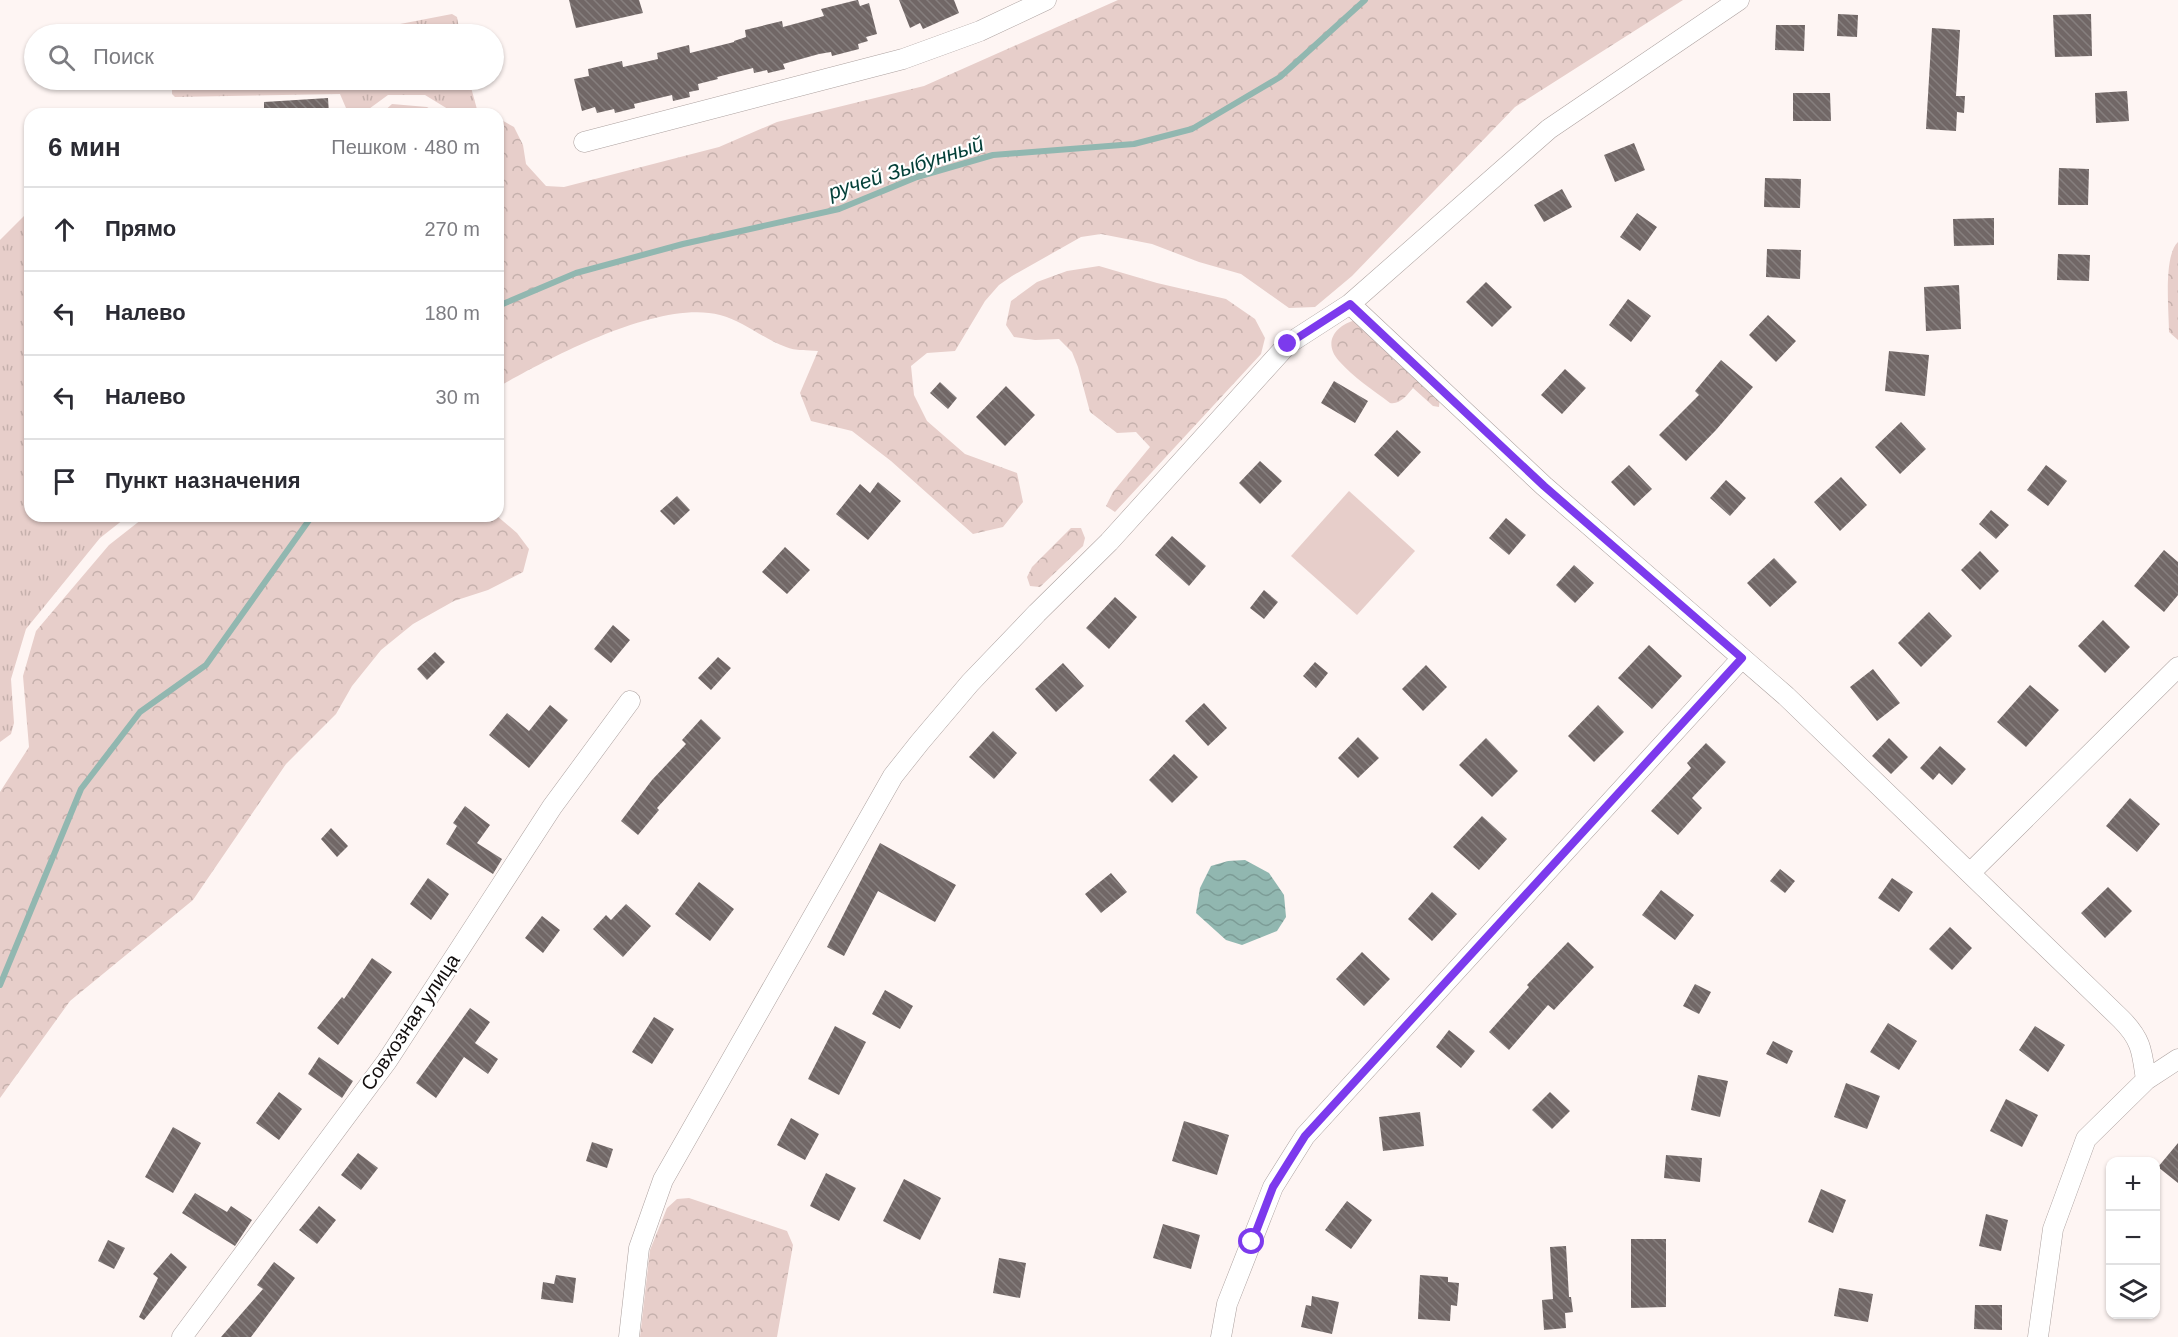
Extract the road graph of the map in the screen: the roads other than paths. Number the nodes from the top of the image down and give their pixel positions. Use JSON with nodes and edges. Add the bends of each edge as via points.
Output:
{"nodes":[{"id":1,"x":1046,"y":0,"type":"edge"},
{"id":2,"x":1739,"y":0,"type":"edge"},
{"id":3,"x":584,"y":142,"type":"dead end"},
{"id":4,"x":1350,"y":304,"type":"junction"},
{"id":5,"x":1742,"y":658,"type":"junction"},
{"id":6,"x":2178,"y":667,"type":"edge"},
{"id":7,"x":630,"y":702,"type":"dead end"},
{"id":8,"x":1970,"y":873,"type":"junction"},
{"id":9,"x":2178,"y":1059,"type":"edge"},
{"id":10,"x":2146,"y":1080,"type":"junction"},
{"id":11,"x":182,"y":1337,"type":"edge"},
{"id":12,"x":629,"y":1337,"type":"edge"},
{"id":13,"x":1221,"y":1337,"type":"edge"},
{"id":14,"x":2037,"y":1337,"type":"edge"}],
"edges":[{"from":1,"to":3,"type":"street","via":[[980,31],[903,59]]},
{"from":2,"to":4,"type":"street","via":[[1549,129]]},
{"from":4,"to":5,"type":"street","via":[[1544,486]]},
{"from":4,"to":12,"type":"street","via":[[1288,344],[1109,542],[970,683],[893,776],[663,1180],[639,1248]]},
{"from":5,"to":8,"type":"street"},
{"from":5,"to":13,"type":"street","via":[[1305,1136],[1273,1187],[1227,1304]]},
{"from":6,"to":8,"type":"street"},
{"from":7,"to":11,"type":"street","name":"Совхозная улица","via":[[552,807],[387,1061]]},
{"from":8,"to":10,"type":"street","via":[[2134,1033]]},
{"from":9,"to":10,"type":"street"},
{"from":10,"to":14,"type":"street","via":[[2086,1139],[2053,1229]]}]}
